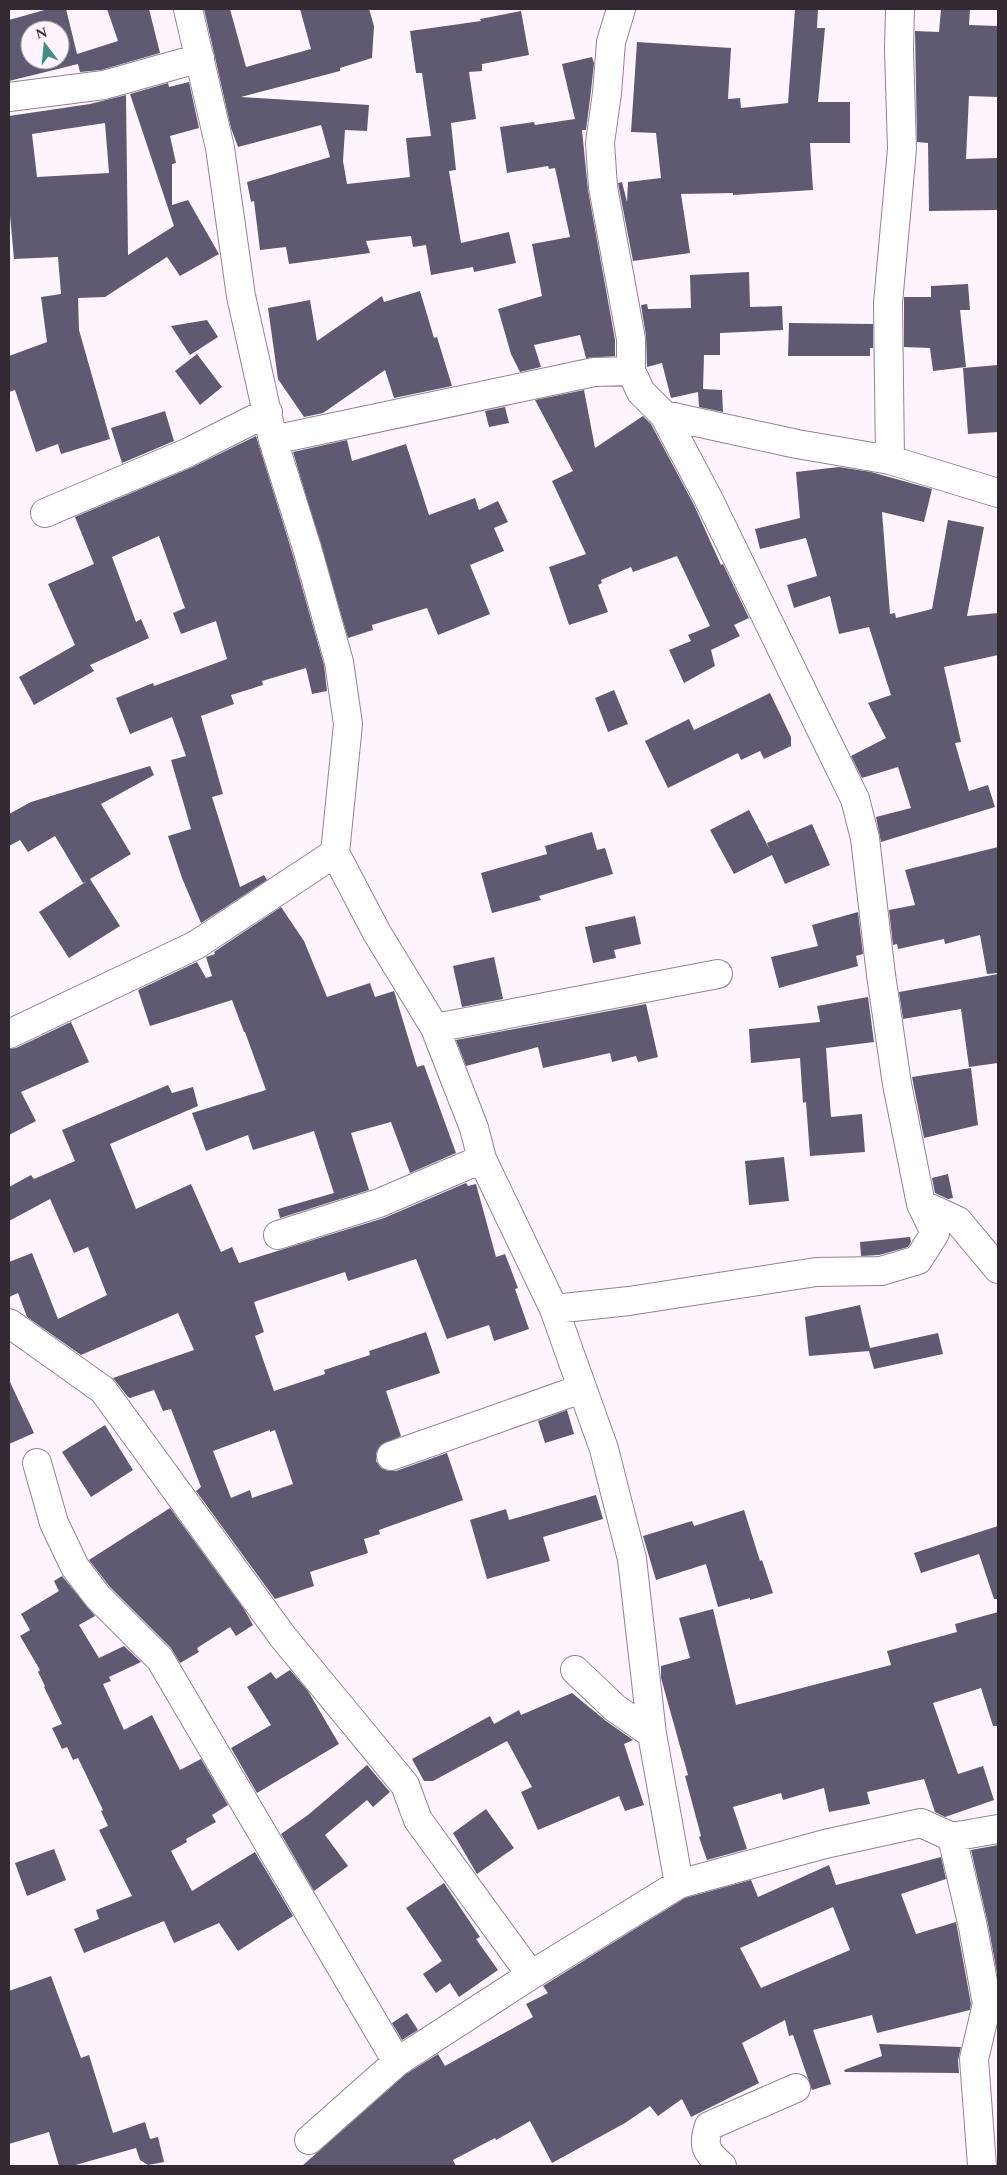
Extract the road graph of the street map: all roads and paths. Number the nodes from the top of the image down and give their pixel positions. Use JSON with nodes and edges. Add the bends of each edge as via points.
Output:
{"nodes":[{"id":1,"x":188,"y":9,"type":"edge"},
{"id":2,"x":621,"y":9,"type":"edge"},
{"id":3,"x":900,"y":9,"type":"edge"},
{"id":4,"x":200,"y":58,"type":"junction"},
{"id":5,"x":9,"y":97,"type":"edge"},
{"id":6,"x":631,"y":371,"type":"junction"},
{"id":7,"x":268,"y":412,"type":"junction"},
{"id":8,"x":664,"y":415,"type":"junction"},
{"id":9,"x":273,"y":440,"type":"junction"},
{"id":10,"x":890,"y":460,"type":"junction"},
{"id":11,"x":998,"y":493,"type":"edge"},
{"id":12,"x":45,"y":513,"type":"dead end"},
{"id":13,"x":335,"y":853,"type":"junction"},
{"id":14,"x":718,"y":974,"type":"dead end"},
{"id":15,"x":435,"y":1028,"type":"junction"},
{"id":16,"x":12,"y":1032,"type":"edge"},
{"id":17,"x":482,"y":1159,"type":"junction"},
{"id":18,"x":921,"y":1204,"type":"junction"},
{"id":19,"x":278,"y":1235,"type":"dead end"},
{"id":20,"x":998,"y":1268,"type":"edge"},
{"id":21,"x":554,"y":1309,"type":"junction"},
{"id":22,"x":9,"y":1324,"type":"edge"},
{"id":23,"x":581,"y":1389,"type":"junction"},
{"id":24,"x":391,"y":1456,"type":"dead end"},
{"id":25,"x":37,"y":1463,"type":"dead end"},
{"id":26,"x":575,"y":1670,"type":"dead end"},
{"id":27,"x":652,"y":1734,"type":"junction"},
{"id":28,"x":998,"y":1829,"type":"edge"},
{"id":29,"x":952,"y":1837,"type":"junction"},
{"id":30,"x":679,"y":1884,"type":"junction"},
{"id":31,"x":531,"y":1975,"type":"junction"},
{"id":32,"x":992,"y":2003,"type":"edge"},
{"id":33,"x":396,"y":2062,"type":"junction"},
{"id":34,"x":796,"y":2088,"type":"dead end"},
{"id":35,"x":309,"y":2140,"type":"dead end"},
{"id":36,"x":722,"y":2166,"type":"edge"},
{"id":37,"x":982,"y":2166,"type":"edge"}],
"edges":[{"from":1,"to":4,"type":"street"},
{"from":2,"to":6,"type":"street","via":[[611,42],[600,143],[603,187],[631,339]]},
{"from":3,"to":10,"type":"street","via":[[902,149],[888,303]]},
{"from":4,"to":5,"type":"street","via":[[104,85]]},
{"from":4,"to":7,"type":"street","via":[[220,148],[241,296]]},
{"from":6,"to":8,"type":"street","via":[[641,392]]},
{"from":6,"to":9,"type":"street","via":[[594,372]]},
{"from":7,"to":9,"type":"street"},
{"from":7,"to":12,"type":"street","via":[[189,452]]},
{"from":8,"to":10,"type":"street"},
{"from":8,"to":18,"type":"street","via":[[855,799],[865,838],[897,1084]]},
{"from":9,"to":13,"type":"street","via":[[310,558],[342,680],[348,724]]},
{"from":10,"to":11,"type":"street"},
{"from":13,"to":15,"type":"street","via":[[377,933]]},
{"from":13,"to":16,"type":"street","via":[[196,945]]},
{"from":14,"to":15,"type":"street"},
{"from":15,"to":17,"type":"street","via":[[474,1128]]},
{"from":17,"to":19,"type":"street","via":[[380,1203]]},
{"from":17,"to":21,"type":"street"},
{"from":18,"to":20,"type":"street","via":[[958,1221]]},
{"from":18,"to":21,"type":"street","via":[[935,1233],[918,1260],[881,1271],[816,1272]]},
{"from":21,"to":23,"type":"street"},
{"from":22,"to":31,"type":"street","via":[[103,1390],[283,1637],[404,1785],[418,1820]]},
{"from":23,"to":24,"type":"street"},
{"from":23,"to":27,"type":"street","via":[[604,1449],[632,1559]]},
{"from":25,"to":33,"type":"street","via":[[54,1523],[75,1567],[98,1597],[160,1659]]},
{"from":26,"to":27,"type":"street","via":[[615,1708]]},
{"from":27,"to":30,"type":"street"},
{"from":28,"to":29,"type":"street"},
{"from":29,"to":30,"type":"street","via":[[921,1823],[825,1844]]},
{"from":29,"to":32,"type":"street"},
{"from":30,"to":31,"type":"street"},
{"from":31,"to":33,"type":"street"},
{"from":32,"to":37,"type":"street","via":[[974,2059]]},
{"from":33,"to":35,"type":"street"},
{"from":34,"to":36,"type":"street","via":[[709,2126],[704,2139],[708,2154]]}]}
